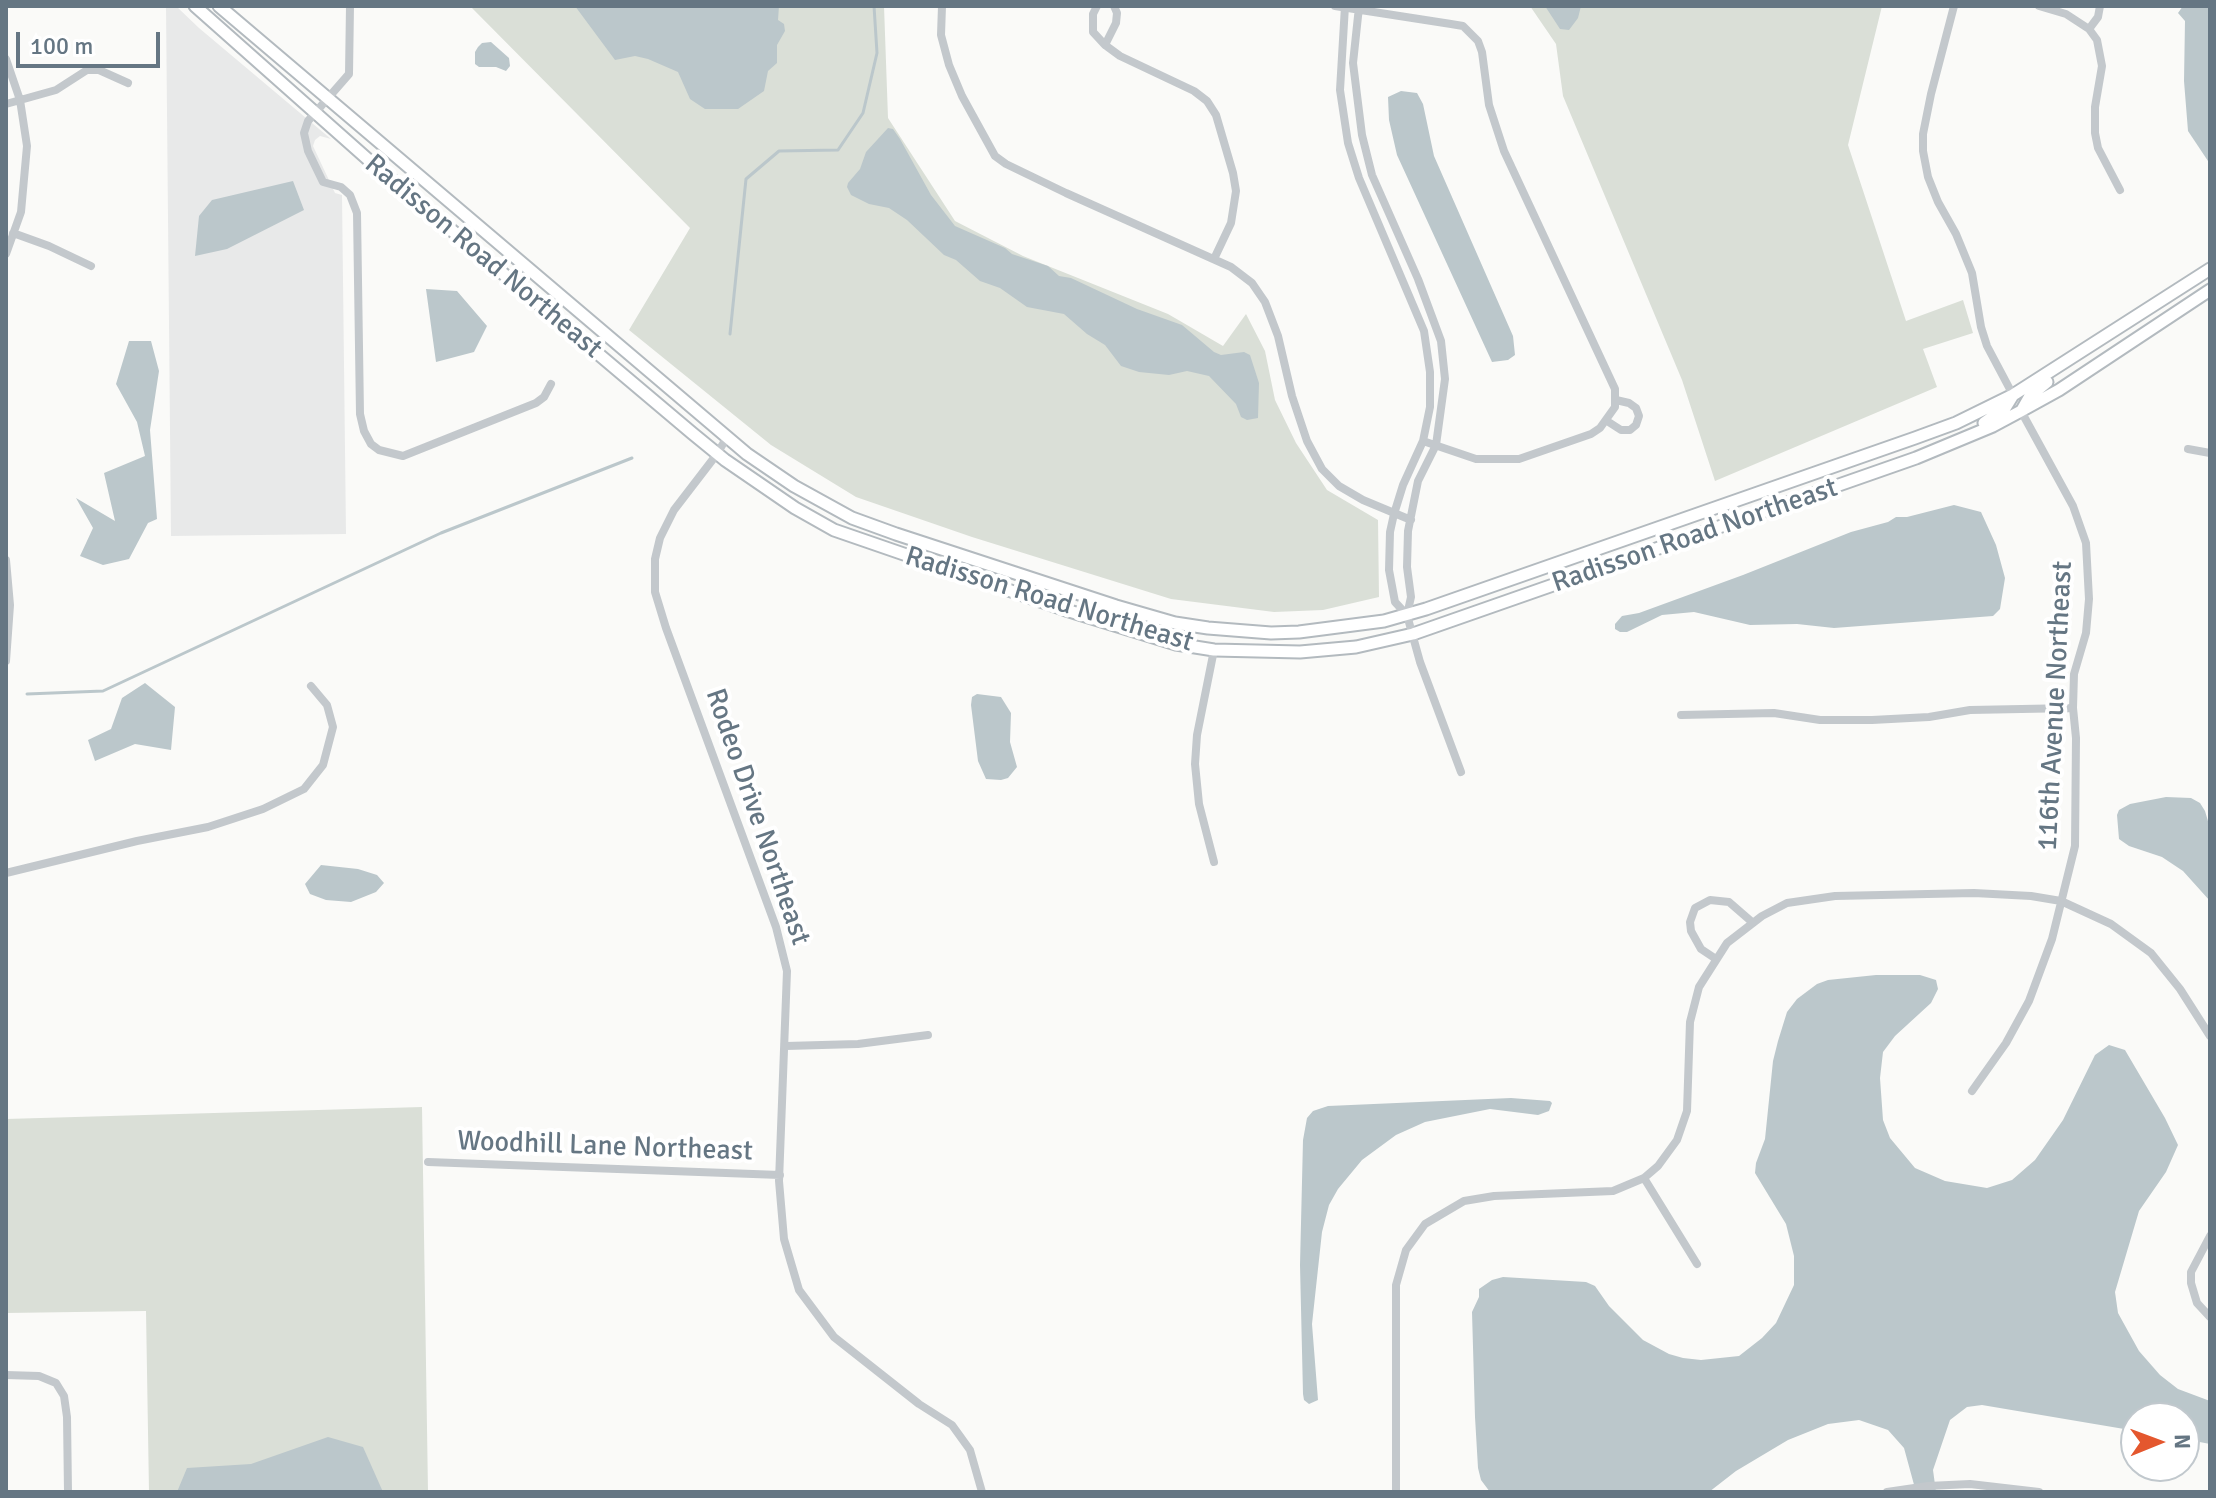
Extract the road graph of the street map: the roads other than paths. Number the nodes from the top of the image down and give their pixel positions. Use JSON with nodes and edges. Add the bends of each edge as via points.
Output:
{"nodes":[{"id":1,"x":195,"y":6,"type":"edge"},
{"id":2,"x":219,"y":6,"type":"edge"},
{"id":3,"x":350,"y":6,"type":"edge"},
{"id":4,"x":942,"y":6,"type":"edge"},
{"id":5,"x":1097,"y":6,"type":"edge"},
{"id":6,"x":1114,"y":6,"type":"edge"},
{"id":7,"x":1954,"y":6,"type":"edge"},
{"id":8,"x":2039,"y":6,"type":"edge"},
{"id":9,"x":2100,"y":6,"type":"edge"},
{"id":10,"x":1342,"y":7,"type":"edge"},
{"id":11,"x":1358,"y":8,"type":"edge"},
{"id":12,"x":2069,"y":10,"type":"edge"},
{"id":13,"x":2089,"y":29,"type":"junction"},
{"id":14,"x":1105,"y":45,"type":"junction"},
{"id":15,"x":6,"y":59,"type":"edge"},
{"id":16,"x":128,"y":83,"type":"dead end"},
{"id":17,"x":20,"y":100,"type":"junction"},
{"id":18,"x":329,"y":100,"type":"junction"},
{"id":19,"x":6,"y":104,"type":"edge"},
{"id":20,"x":316,"y":113,"type":"junction"},
{"id":21,"x":2120,"y":190,"type":"dead end"},
{"id":22,"x":13,"y":233,"type":"junction"},
{"id":23,"x":6,"y":254,"type":"edge"},
{"id":24,"x":1214,"y":259,"type":"junction"},
{"id":25,"x":91,"y":266,"type":"dead end"},
{"id":26,"x":2210,"y":269,"type":"edge"},
{"id":27,"x":2210,"y":290,"type":"edge"},
{"id":28,"x":2076,"y":355,"type":"junction"},
{"id":29,"x":551,"y":384,"type":"dead end"},
{"id":30,"x":2013,"y":395,"type":"junction"},
{"id":31,"x":1616,"y":400,"type":"junction"},
{"id":32,"x":2021,"y":411,"type":"junction"},
{"id":33,"x":1607,"y":421,"type":"junction"},
{"id":34,"x":727,"y":437,"type":"junction"},
{"id":35,"x":1962,"y":440,"type":"junction"},
{"id":36,"x":1423,"y":441,"type":"junction"},
{"id":37,"x":1436,"y":445,"type":"junction"},
{"id":38,"x":2188,"y":449,"type":"dead end"},
{"id":39,"x":2210,"y":453,"type":"edge"},
{"id":40,"x":717,"y":454,"type":"junction"},
{"id":41,"x":1394,"y":514,"type":"junction"},
{"id":42,"x":1411,"y":520,"type":"junction"},
{"id":43,"x":6,"y":560,"type":"edge"},
{"id":44,"x":1407,"y":615,"type":"junction"},
{"id":45,"x":1413,"y":634,"type":"junction"},
{"id":46,"x":1214,"y":650,"type":"junction"},
{"id":47,"x":6,"y":661,"type":"edge"},
{"id":48,"x":311,"y":686,"type":"dead end"},
{"id":49,"x":2073,"y":708,"type":"junction"},
{"id":50,"x":1681,"y":715,"type":"dead end"},
{"id":51,"x":1461,"y":772,"type":"dead end"},
{"id":52,"x":1214,"y":862,"type":"dead end"},
{"id":53,"x":6,"y":873,"type":"edge"},
{"id":54,"x":2061,"y":901,"type":"junction"},
{"id":55,"x":1752,"y":922,"type":"junction"},
{"id":56,"x":1716,"y":959,"type":"junction"},
{"id":57,"x":928,"y":1035,"type":"dead end"},
{"id":58,"x":2210,"y":1036,"type":"edge"},
{"id":59,"x":786,"y":1046,"type":"junction"},
{"id":60,"x":1972,"y":1091,"type":"dead end"},
{"id":61,"x":428,"y":1162,"type":"dead end"},
{"id":62,"x":780,"y":1175,"type":"junction"},
{"id":63,"x":1644,"y":1178,"type":"junction"},
{"id":64,"x":2210,"y":1236,"type":"edge"},
{"id":65,"x":1697,"y":1264,"type":"dead end"},
{"id":66,"x":2210,"y":1317,"type":"edge"},
{"id":67,"x":6,"y":1375,"type":"edge"},
{"id":68,"x":68,"y":1492,"type":"edge"},
{"id":69,"x":982,"y":1492,"type":"edge"},
{"id":70,"x":1396,"y":1492,"type":"edge"},
{"id":71,"x":1887,"y":1492,"type":"edge"},
{"id":72,"x":2039,"y":1492,"type":"edge"}],
"edges":[{"from":1,"to":20,"type":"main road","name":"Radisson Road Northeast"},
{"from":2,"to":18,"type":"main road","name":"Radisson Road Northeast"},
{"from":3,"to":18,"type":"street","via":[[349,74]]},
{"from":4,"to":24,"type":"street","via":[[941,35],[949,65],[995,156]]},
{"from":5,"to":14,"type":"street","via":[[1093,32]]},
{"from":6,"to":14,"type":"street","via":[[1116,23]]},
{"from":7,"to":30,"type":"street","via":[[1931,94],[1923,151],[1928,177],[1972,273],[1987,346]]},
{"from":8,"to":12,"type":"street"},
{"from":9,"to":13,"type":"street"},
{"from":10,"to":11,"type":"street"},
{"from":10,"to":36,"type":"street","via":[[1340,90],[1348,143],[1424,331],[1430,395]]},
{"from":11,"to":31,"type":"street","via":[[1463,26],[1478,41],[1497,133],[1612,378]]},
{"from":11,"to":37,"type":"street","via":[[1353,63],[1362,135],[1372,175],[1441,341],[1445,379]]},
{"from":12,"to":13,"type":"street"},
{"from":13,"to":21,"type":"street","via":[[2102,66],[2094,120],[2098,148]]},
{"from":14,"to":24,"type":"street","via":[[1194,91],[1216,115],[1236,191],[1231,223]]},
{"from":15,"to":17,"type":"street"},
{"from":16,"to":17,"type":"street","via":[[87,70],[56,90]]},
{"from":17,"to":19,"type":"street"},
{"from":17,"to":22,"type":"street","via":[[27,169]]},
{"from":18,"to":20,"type":"street"},
{"from":18,"to":34,"type":"main road","name":"Radisson Road Northeast"},
{"from":20,"to":29,"type":"street","via":[[304,133],[308,151],[323,182],[350,195],[357,213],[360,414],[371,444],[391,455],[416,453],[536,403]]},
{"from":20,"to":40,"type":"main road","name":"Radisson Road Northeast"},
{"from":22,"to":23,"type":"street"},
{"from":22,"to":25,"type":"street"},
{"from":24,"to":41,"type":"street","via":[[1252,283],[1265,302],[1307,441],[1322,469],[1339,486]]},
{"from":26,"to":28,"type":"main road","name":"Radisson Road Northeast"},
{"from":27,"to":32,"type":"main road","name":"Radisson Road Northeast"},
{"from":28,"to":30,"type":"main road","name":"Radisson Road Northeast"},
{"from":28,"to":32,"type":"main road","via":[[2072,365],[2037,389]]},
{"from":30,"to":35,"type":"main road","via":[[1994,418],[1969,430]]},
{"from":30,"to":44,"type":"main road","name":"Radisson Road Northeast","via":[[1915,438]]},
{"from":31,"to":33,"type":"street"},
{"from":31,"to":33,"type":"street","via":[[1636,408],[1636,425],[1621,430]]},
{"from":32,"to":35,"type":"main road","name":"Radisson Road Northeast"},
{"from":32,"to":49,"type":"street","name":"116th Avenue Northeast","via":[[2073,506],[2086,543],[2089,599]]},
{"from":33,"to":37,"type":"street","via":[[1591,434],[1519,459],[1476,459]]},
{"from":34,"to":40,"type":"street","name":"Rodeo Drive Northeast"},
{"from":34,"to":44,"type":"main road","name":"Radisson Road Northeast","via":[[794,486],[852,518],[1175,623],[1242,632],[1299,632]]},
{"from":35,"to":45,"type":"main road","name":"Radisson Road Northeast"},
{"from":36,"to":37,"type":"street"},
{"from":36,"to":41,"type":"street"},
{"from":37,"to":42,"type":"street","via":[[1418,481]]},
{"from":38,"to":39,"type":"street"},
{"from":40,"to":46,"type":"main road","name":"Radisson Road Northeast","via":[[834,530],[1069,611],[1176,644]]},
{"from":40,"to":59,"type":"street","name":"Rodeo Drive Northeast","via":[[674,510],[660,538],[655,592],[776,927],[787,971]]},
{"from":41,"to":42,"type":"street"},
{"from":41,"to":44,"type":"street","via":[[1389,570],[1395,602]]},
{"from":42,"to":44,"type":"street"},
{"from":43,"to":47,"type":"street"},
{"from":44,"to":45,"type":"street"},
{"from":45,"to":46,"type":"main road","name":"Radisson Road Northeast","via":[[1300,652]]},
{"from":45,"to":51,"type":"street"},
{"from":46,"to":52,"type":"street","via":[[1195,764]]},
{"from":48,"to":53,"type":"street","via":[[327,705],[333,727],[323,765],[304,789],[208,827]]},
{"from":49,"to":50,"type":"street","via":[[1970,710],[1872,720],[1774,713]]},
{"from":49,"to":54,"type":"street","name":"116th Avenue Northeast","via":[[2077,825]]},
{"from":54,"to":55,"type":"street","via":[[1974,893],[1835,896],[1787,903]]},
{"from":54,"to":58,"type":"street","via":[[2111,924],[2151,953]]},
{"from":54,"to":60,"type":"street","name":"116th Avenue Northeast","via":[[2029,1001]]},
{"from":55,"to":56,"type":"street"},
{"from":55,"to":56,"type":"street","via":[[1729,902],[1710,900],[1695,908],[1691,931],[1701,949]]},
{"from":56,"to":63,"type":"street","via":[[1693,1004],[1683,1125],[1668,1153]]},
{"from":57,"to":59,"type":"street"},
{"from":59,"to":62,"type":"street","name":"Rodeo Drive Northeast"},
{"from":61,"to":62,"type":"street","name":"Woodhill Lane Northeast"},
{"from":62,"to":69,"type":"street","name":"Rodeo Drive Northeast","via":[[784,1239],[799,1290],[834,1337],[952,1425],[970,1450]]},
{"from":63,"to":65,"type":"street"},
{"from":63,"to":70,"type":"street","via":[[1598,1193],[1478,1197],[1440,1214],[1414,1237],[1396,1285]]},
{"from":64,"to":66,"type":"street","via":[[2191,1272],[2197,1303]]},
{"from":67,"to":68,"type":"street","via":[[39,1376],[56,1383],[64,1396]]},
{"from":71,"to":72,"type":"street","via":[[1950,1484]]}]}
